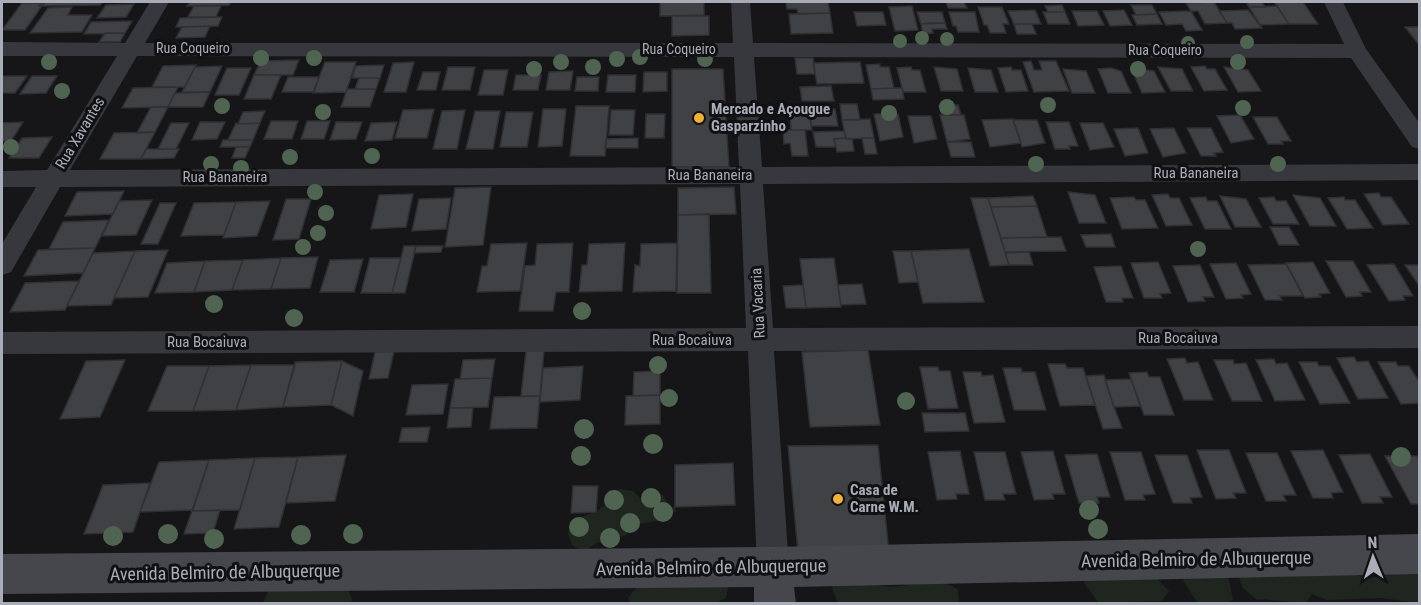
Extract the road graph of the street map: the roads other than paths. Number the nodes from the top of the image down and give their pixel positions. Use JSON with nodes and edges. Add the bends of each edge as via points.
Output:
{"nodes":[{"id":1,"x":159,"y":2,"type":"edge"},
{"id":2,"x":741,"y":2,"type":"edge"},
{"id":3,"x":1334,"y":2,"type":"edge"},
{"id":4,"x":132,"y":48,"type":"junction"},
{"id":5,"x":2,"y":49,"type":"edge"},
{"id":6,"x":744,"y":49,"type":"junction"},
{"id":7,"x":1357,"y":51,"type":"junction"},
{"id":8,"x":1419,"y":141,"type":"edge"},
{"id":9,"x":1419,"y":171,"type":"edge"},
{"id":10,"x":751,"y":175,"type":"junction"},
{"id":11,"x":53,"y":178,"type":"junction"},
{"id":12,"x":2,"y":179,"type":"edge"},
{"id":13,"x":2,"y":265,"type":"edge"},
{"id":14,"x":1419,"y":337,"type":"edge"},
{"id":15,"x":760,"y":340,"type":"junction"},
{"id":16,"x":2,"y":343,"type":"edge"},
{"id":17,"x":1419,"y":554,"type":"edge"},
{"id":18,"x":2,"y":574,"type":"edge"},
{"id":19,"x":774,"y":585,"type":"edge"}],
"edges":[{"from":1,"to":4,"type":"street","name":"Rua Xavantes"},
{"from":2,"to":6,"type":"street","name":"Rua Vacaria"},
{"from":3,"to":7,"type":"street"},
{"from":4,"to":5,"type":"street","name":"Rua Coqueiro"},
{"from":4,"to":6,"type":"street","name":"Rua Coqueiro"},
{"from":4,"to":11,"type":"street","name":"Rua Xavantes"},
{"from":6,"to":7,"type":"street","name":"Rua Coqueiro"},
{"from":6,"to":10,"type":"street","name":"Rua Vacaria"},
{"from":7,"to":8,"type":"street"},
{"from":9,"to":10,"type":"street","name":"Rua Bananeira"},
{"from":10,"to":11,"type":"street","name":"Rua Bananeira"},
{"from":10,"to":15,"type":"street","name":"Rua Vacaria"},
{"from":11,"to":12,"type":"street","name":"Rua Bananeira"},
{"from":11,"to":13,"type":"street","name":"Rua Xavantes"},
{"from":14,"to":15,"type":"street","name":"Rua Bocaiuva"},
{"from":15,"to":16,"type":"street","name":"Rua Bocaiuva"},
{"from":15,"to":19,"type":"street","name":"Rua Vacaria"},
{"from":17,"to":19,"type":"main road","name":"Avenida Belmiro de Albuquerque"},
{"from":18,"to":19,"type":"main road","name":"Avenida Belmiro de Albuquerque"}]}
